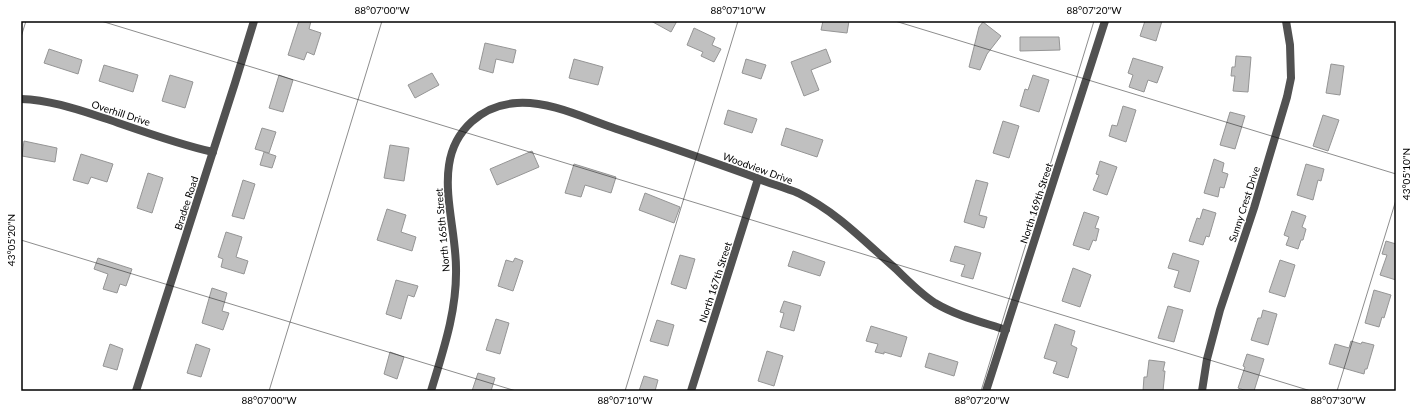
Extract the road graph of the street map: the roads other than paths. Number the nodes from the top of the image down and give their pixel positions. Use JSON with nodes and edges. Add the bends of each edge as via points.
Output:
{"nodes":[{"id":1,"x":254,"y":21,"type":"edge"},
{"id":2,"x":1105,"y":21,"type":"edge"},
{"id":3,"x":1286,"y":21,"type":"edge"},
{"id":4,"x":21,"y":99,"type":"edge"},
{"id":5,"x":473,"y":120,"type":"joint"},
{"id":6,"x":213,"y":152,"type":"junction"},
{"id":7,"x":758,"y":179,"type":"junction"},
{"id":8,"x":1006,"y":330,"type":"junction"},
{"id":9,"x":136,"y":391,"type":"edge"},
{"id":10,"x":431,"y":391,"type":"edge"},
{"id":11,"x":691,"y":391,"type":"edge"},
{"id":12,"x":986,"y":391,"type":"edge"},
{"id":13,"x":1202,"y":391,"type":"edge"}],
"edges":[{"from":1,"to":6,"type":"street","name":"Bradee Road"},
{"from":2,"to":8,"type":"street","name":"North 169th Street"},
{"from":3,"to":13,"type":"street","name":"Sunny Crest Drive","via":[[1291,78],[1287,97],[1220,310],[1207,359]]},
{"from":4,"to":6,"type":"street","name":"Overhill Drive","via":[[68,107],[174,142]]},
{"from":5,"to":7,"type":"street","name":"Woodview Drive","via":[[492,108],[517,102],[544,105],[666,145]]},
{"from":5,"to":10,"type":"street","name":"North 165th Street","via":[[459,137],[449,165],[448,185],[456,250],[455,295],[452,319]]},
{"from":6,"to":9,"type":"street","name":"Bradee Road"},
{"from":7,"to":8,"type":"street","name":"Woodview Drive","via":[[798,193],[841,219],[911,284],[935,302],[958,314]]},
{"from":7,"to":11,"type":"street","name":"North 167th Street"},
{"from":8,"to":12,"type":"street","name":"North 169th Street"}]}
